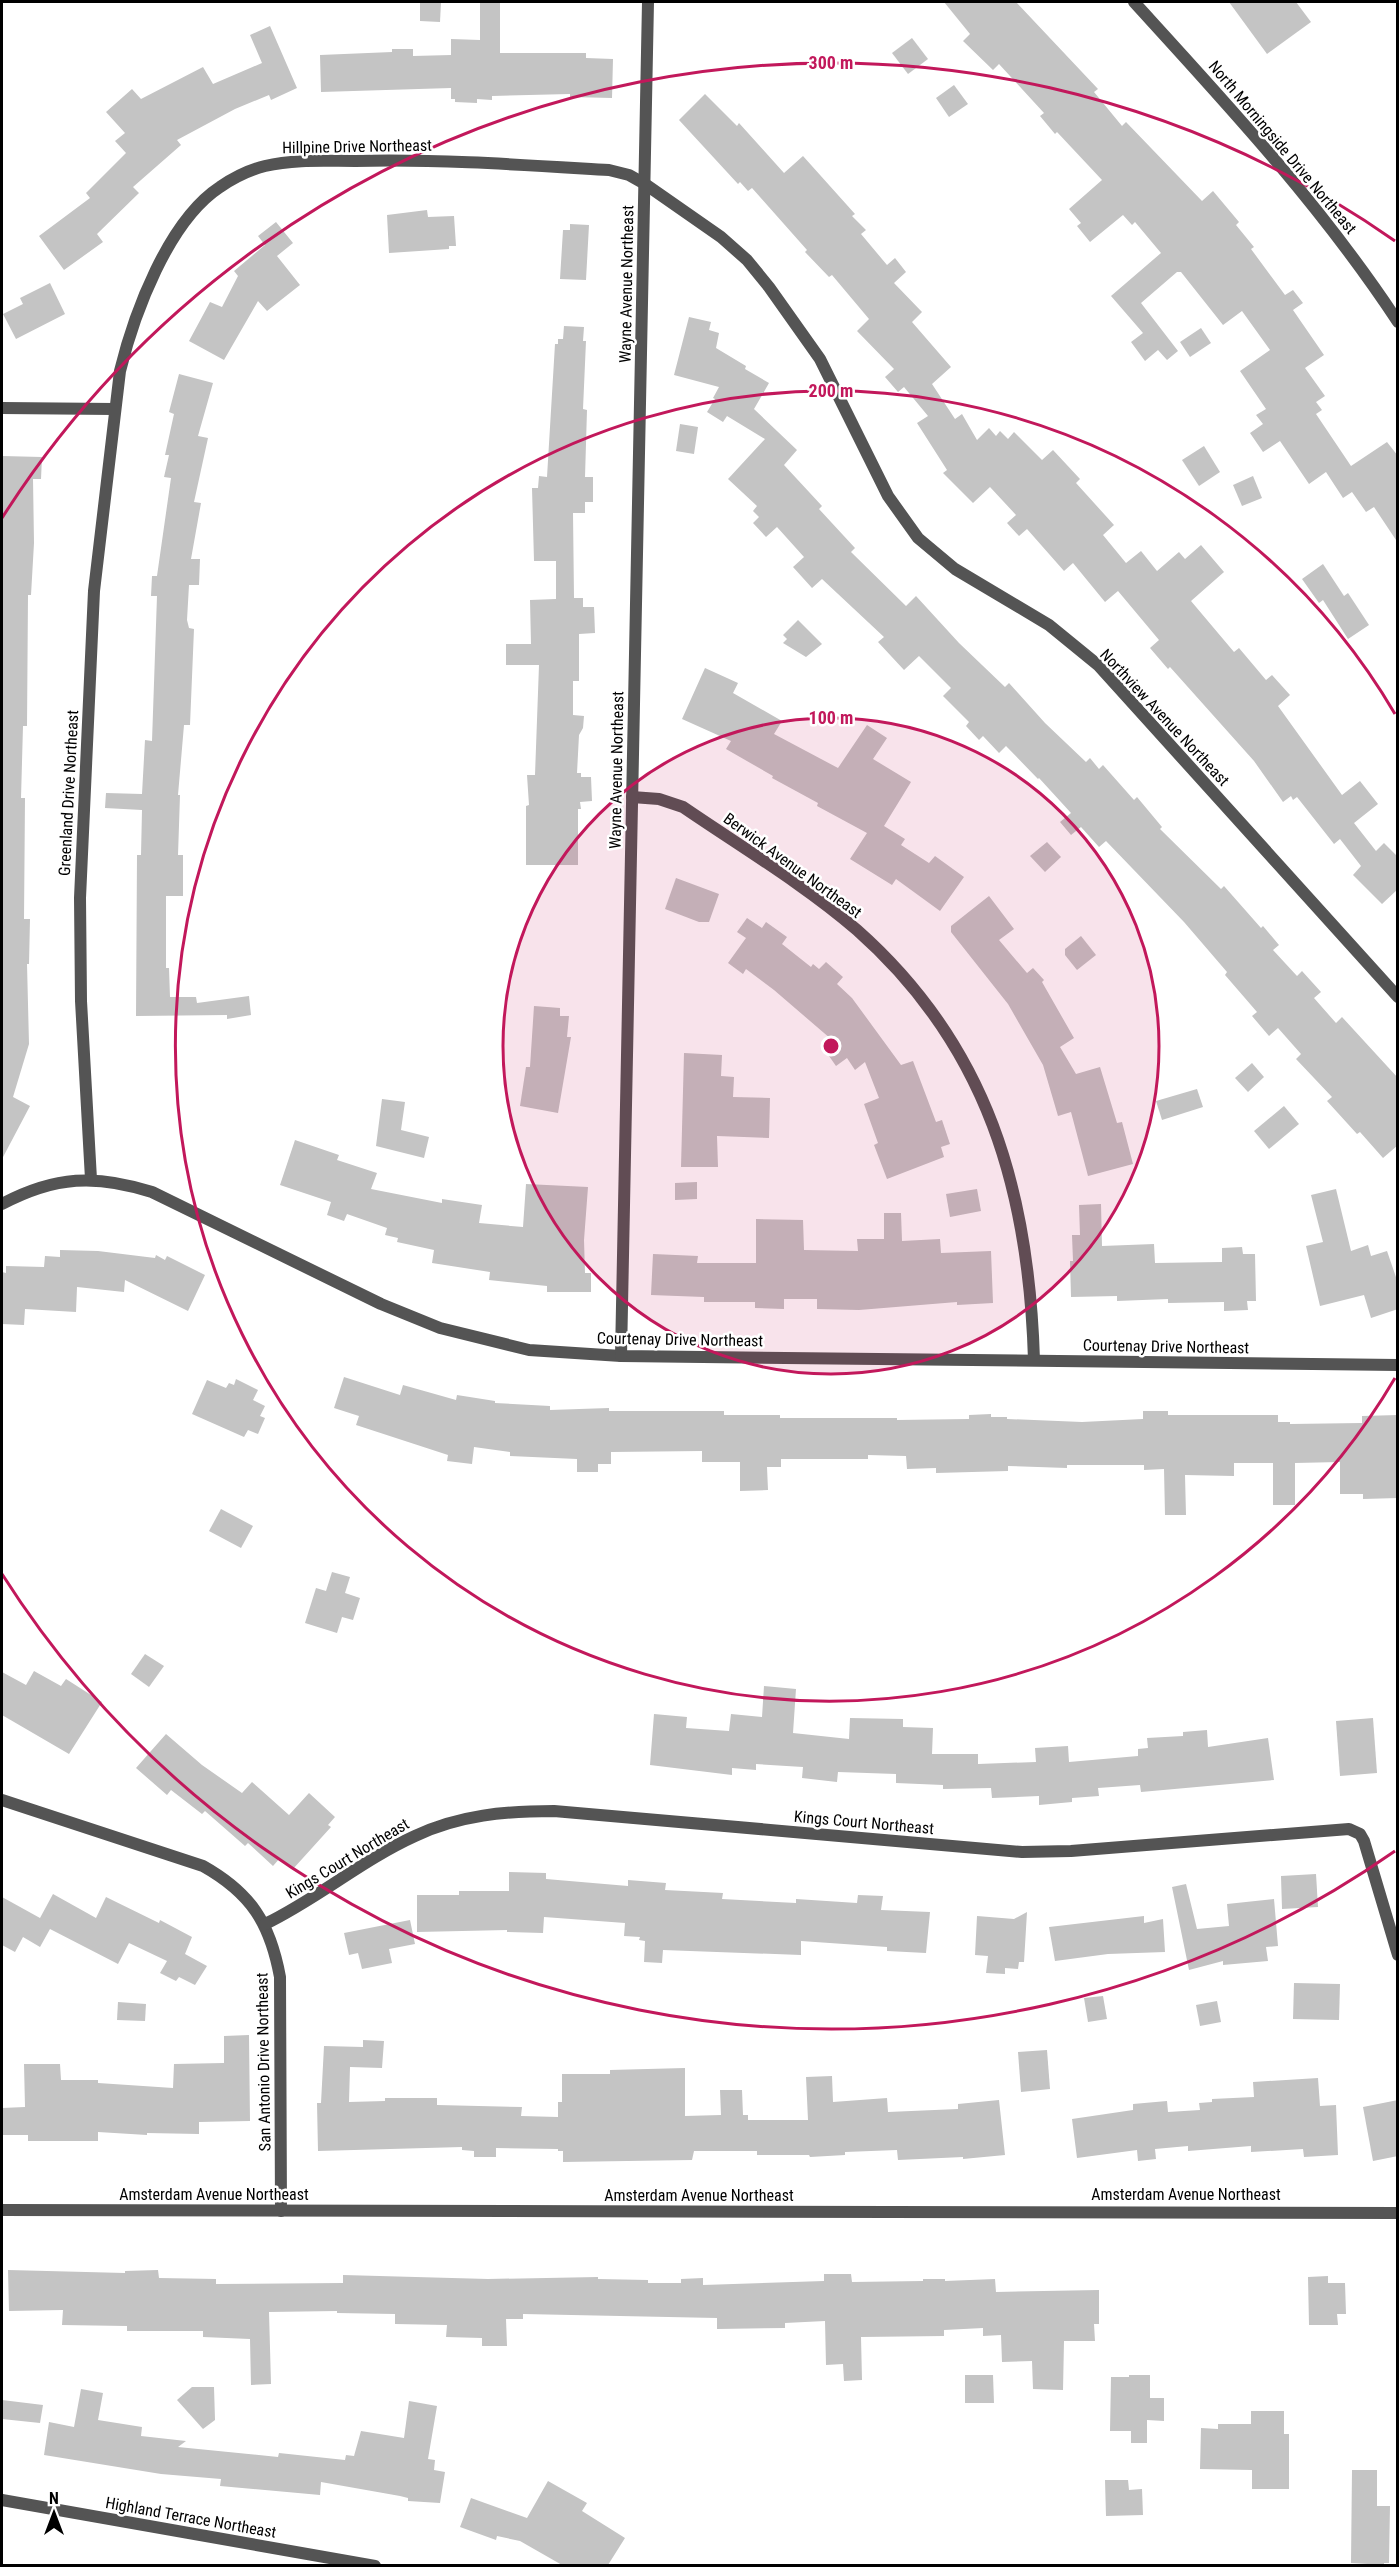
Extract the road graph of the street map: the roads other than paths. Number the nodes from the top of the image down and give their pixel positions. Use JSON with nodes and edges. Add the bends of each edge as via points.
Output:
{"nodes":[{"id":1,"x":648,"y":2,"type":"edge"},
{"id":2,"x":1134,"y":2,"type":"edge"},
{"id":3,"x":645,"y":184,"type":"junction"},
{"id":4,"x":1398,"y":322,"type":"edge"},
{"id":5,"x":2,"y":408,"type":"edge"},
{"id":6,"x":114,"y":409,"type":"junction"},
{"id":7,"x":632,"y":797,"type":"junction"},
{"id":8,"x":1398,"y":997,"type":"edge"},
{"id":9,"x":91,"y":1179,"type":"junction"},
{"id":10,"x":2,"y":1204,"type":"edge"},
{"id":11,"x":621,"y":1356,"type":"junction"},
{"id":12,"x":1034,"y":1360,"type":"junction"},
{"id":13,"x":1398,"y":1365,"type":"edge"},
{"id":14,"x":2,"y":1800,"type":"edge"},
{"id":15,"x":265,"y":1924,"type":"junction"},
{"id":16,"x":1398,"y":1955,"type":"edge"},
{"id":17,"x":2,"y":2210,"type":"edge"},
{"id":18,"x":281,"y":2211,"type":"junction"},
{"id":19,"x":1398,"y":2212,"type":"edge"},
{"id":20,"x":2,"y":2500,"type":"edge"},
{"id":21,"x":375,"y":2565,"type":"edge"}],
"edges":[{"from":1,"to":3,"type":"street","name":"Wayne Avenue Northeast"},
{"from":2,"to":4,"type":"street","name":"North Morningside Drive Northeast","via":[[1326,220]]},
{"from":3,"to":6,"type":"street","name":"Hillpine Drive Northeast","via":[[609,170],[427,160],[286,162],[243,173],[197,207],[156,270],[129,335]]},
{"from":3,"to":7,"type":"street","name":"Wayne Avenue Northeast"},
{"from":3,"to":8,"type":"street","name":"Northview Avenue Northeast","via":[[721,237],[770,287],[820,359],[888,496],[918,538],[955,569],[1049,625],[1098,665]]},
{"from":5,"to":6,"type":"street"},
{"from":6,"to":9,"type":"street","name":"Greenland Drive Northeast","via":[[94,591],[80,898],[81,1002]]},
{"from":7,"to":11,"type":"street","name":"Wayne Avenue Northeast"},
{"from":7,"to":12,"type":"street","name":"Berwick Avenue Northeast","via":[[659,799],[683,807],[823,904],[887,959],[935,1016],[978,1089],[1008,1167],[1023,1233]]},
{"from":9,"to":10,"type":"street","name":"Courtenay Drive Northeast","via":[[55,1182]]},
{"from":9,"to":11,"type":"street","name":"Courtenay Drive Northeast","via":[[122,1182],[152,1192],[381,1304],[440,1328],[529,1350]]},
{"from":11,"to":12,"type":"street","name":"Courtenay Drive Northeast"},
{"from":12,"to":13,"type":"street","name":"Courtenay Drive Northeast"},
{"from":14,"to":15,"type":"street","name":"San Antonio Drive Northeast","via":[[203,1866],[239,1890]]},
{"from":15,"to":16,"type":"street","name":"Kings Court Northeast","via":[[416,1835],[462,1819],[510,1811],[554,1811],[1023,1852],[1349,1829],[1364,1841]]},
{"from":15,"to":18,"type":"street","name":"San Antonio Drive Northeast","via":[[280,1977]]},
{"from":17,"to":18,"type":"street","name":"Amsterdam Avenue Northeast"},
{"from":18,"to":19,"type":"street","name":"Amsterdam Avenue Northeast"},
{"from":20,"to":21,"type":"street","name":"Highland Terrace Northeast"}]}
